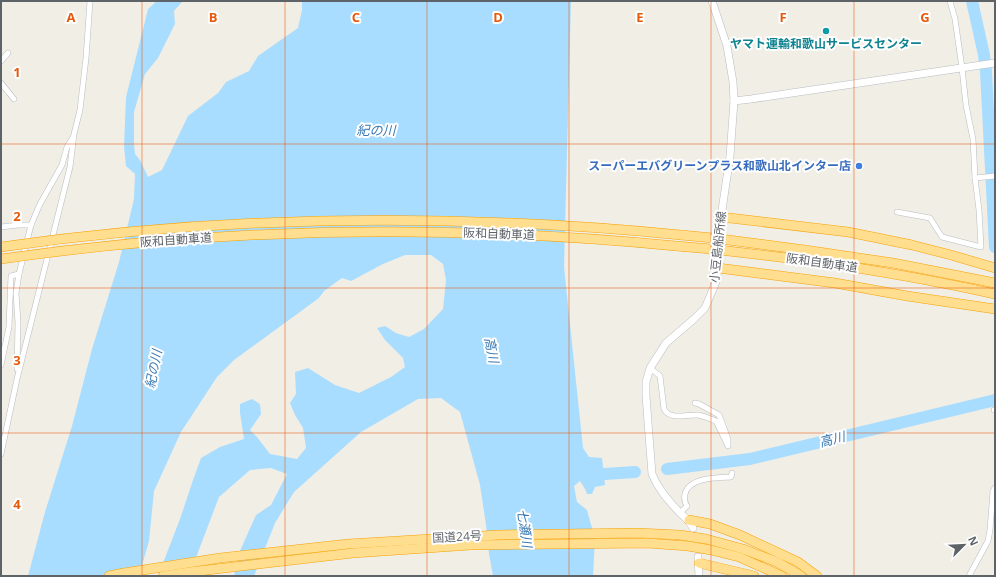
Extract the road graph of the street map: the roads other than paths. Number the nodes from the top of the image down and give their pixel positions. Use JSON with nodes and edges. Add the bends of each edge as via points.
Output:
{"nodes":[{"id":1,"x":90,"y":1,"type":"edge"},
{"id":2,"x":712,"y":1,"type":"edge"},
{"id":3,"x":950,"y":1,"type":"edge"},
{"id":4,"x":8,"y":53,"type":"dead end"},
{"id":5,"x":1,"y":61,"type":"edge"},
{"id":6,"x":993,"y":63,"type":"edge"},
{"id":7,"x":962,"y":68,"type":"junction"},
{"id":8,"x":1,"y":83,"type":"edge"},
{"id":9,"x":14,"y":100,"type":"dead end"},
{"id":10,"x":734,"y":101,"type":"junction"},
{"id":11,"x":74,"y":134,"type":"junction"},
{"id":12,"x":995,"y":176,"type":"edge"},
{"id":13,"x":975,"y":178,"type":"junction"},
{"id":14,"x":897,"y":212,"type":"dead end"},
{"id":15,"x":721,"y":217,"type":"junction"},
{"id":16,"x":31,"y":225,"type":"junction"},
{"id":17,"x":1,"y":227,"type":"edge"},
{"id":18,"x":1,"y":247,"type":"edge"},
{"id":19,"x":1,"y":259,"type":"edge"},
{"id":20,"x":993,"y":267,"type":"edge"},
{"id":21,"x":718,"y":268,"type":"junction"},
{"id":22,"x":19,"y":274,"type":"junction"},
{"id":23,"x":995,"y":283,"type":"edge"},
{"id":24,"x":995,"y":294,"type":"edge"},
{"id":25,"x":995,"y":309,"type":"edge"},
{"id":26,"x":1,"y":365,"type":"edge"},
{"id":27,"x":650,"y":368,"type":"junction"},
{"id":28,"x":17,"y":379,"type":"junction"},
{"id":29,"x":695,"y":403,"type":"dead end"},
{"id":30,"x":1,"y":454,"type":"edge"},
{"id":31,"x":732,"y":473,"type":"dead end"},
{"id":32,"x":995,"y":488,"type":"edge"},
{"id":33,"x":680,"y":513,"type":"junction"},
{"id":34,"x":691,"y":524,"type":"joint"},
{"id":35,"x":647,"y":538,"type":"junction"},
{"id":36,"x":698,"y":560,"type":"joint"},
{"id":37,"x":109,"y":576,"type":"edge"},
{"id":38,"x":163,"y":576,"type":"edge"},
{"id":39,"x":699,"y":576,"type":"edge"},
{"id":40,"x":754,"y":576,"type":"edge"},
{"id":41,"x":782,"y":576,"type":"edge"},
{"id":42,"x":801,"y":576,"type":"edge"},
{"id":43,"x":817,"y":576,"type":"edge"},
{"id":44,"x":969,"y":576,"type":"edge"}],
"edges":[{"from":1,"to":11,"type":"street","via":[[80,110]]},
{"from":2,"to":10,"type":"main road","name":"小豆島船所線","via":[[727,46]]},
{"from":3,"to":7,"type":"street"},
{"from":4,"to":5,"type":"street"},
{"from":6,"to":7,"type":"main road"},
{"from":7,"to":10,"type":"main road"},
{"from":7,"to":13,"type":"street","via":[[973,139]]},
{"from":8,"to":9,"type":"street"},
{"from":10,"to":15,"type":"main road","name":"小豆島船所線","via":[[730,156]]},
{"from":11,"to":16,"type":"street","via":[[62,165]]},
{"from":11,"to":28,"type":"street","via":[[70,167]]},
{"from":12,"to":13,"type":"street"},
{"from":13,"to":14,"type":"street","via":[[981,246],[942,237],[930,218]]},
{"from":15,"to":20,"type":"highway","via":[[848,232],[912,245]]},
{"from":15,"to":21,"type":"main road","name":"小豆島船所線"},
{"from":16,"to":17,"type":"street"},
{"from":16,"to":22,"type":"street"},
{"from":18,"to":23,"type":"highway","name":"阪和自動車道","bridge":true,"via":[[129,232],[215,226],[380,221],[550,225],[713,238],[893,263]]},
{"from":19,"to":24,"type":"highway","name":"阪和自動車道","bridge":true,"via":[[213,237],[302,233],[474,233],[640,242],[711,249],[896,274]]},
{"from":21,"to":25,"type":"highway","via":[[835,283]]},
{"from":21,"to":27,"type":"main road","name":"小豆島船所線","via":[[716,282],[705,308],[666,343]]},
{"from":22,"to":26,"type":"street","via":[[11,276],[9,327]]},
{"from":22,"to":28,"type":"street","via":[[16,292]]},
{"from":27,"to":29,"type":"street","via":[[660,376],[666,413],[670,416],[698,415],[716,421],[728,446],[728,439],[719,416]]},
{"from":27,"to":33,"type":"main road","name":"小豆島船所線","via":[[646,396],[652,474],[656,484]]},
{"from":28,"to":30,"type":"street"},
{"from":31,"to":33,"type":"street","via":[[731,477],[704,479],[690,485],[685,492],[684,501],[687,506]]},
{"from":32,"to":44,"type":"street","via":[[988,541]]},
{"from":33,"to":34,"type":"main road","name":"小豆島船所線"},
{"from":34,"to":43,"type":"highway","via":[[710,524],[740,535],[798,562]]},
{"from":35,"to":37,"type":"highway","name":"国道24号","via":[[638,533],[498,535],[348,544],[220,558]]},
{"from":35,"to":38,"type":"highway","name":"国道24号","via":[[353,553]]},
{"from":35,"to":41,"type":"highway","name":"国道24号","via":[[739,557]]},
{"from":35,"to":42,"type":"highway","name":"国道24号","via":[[680,535],[706,539],[777,562]]},
{"from":36,"to":39,"type":"main road"},
{"from":36,"to":40,"type":"highway"}]}
